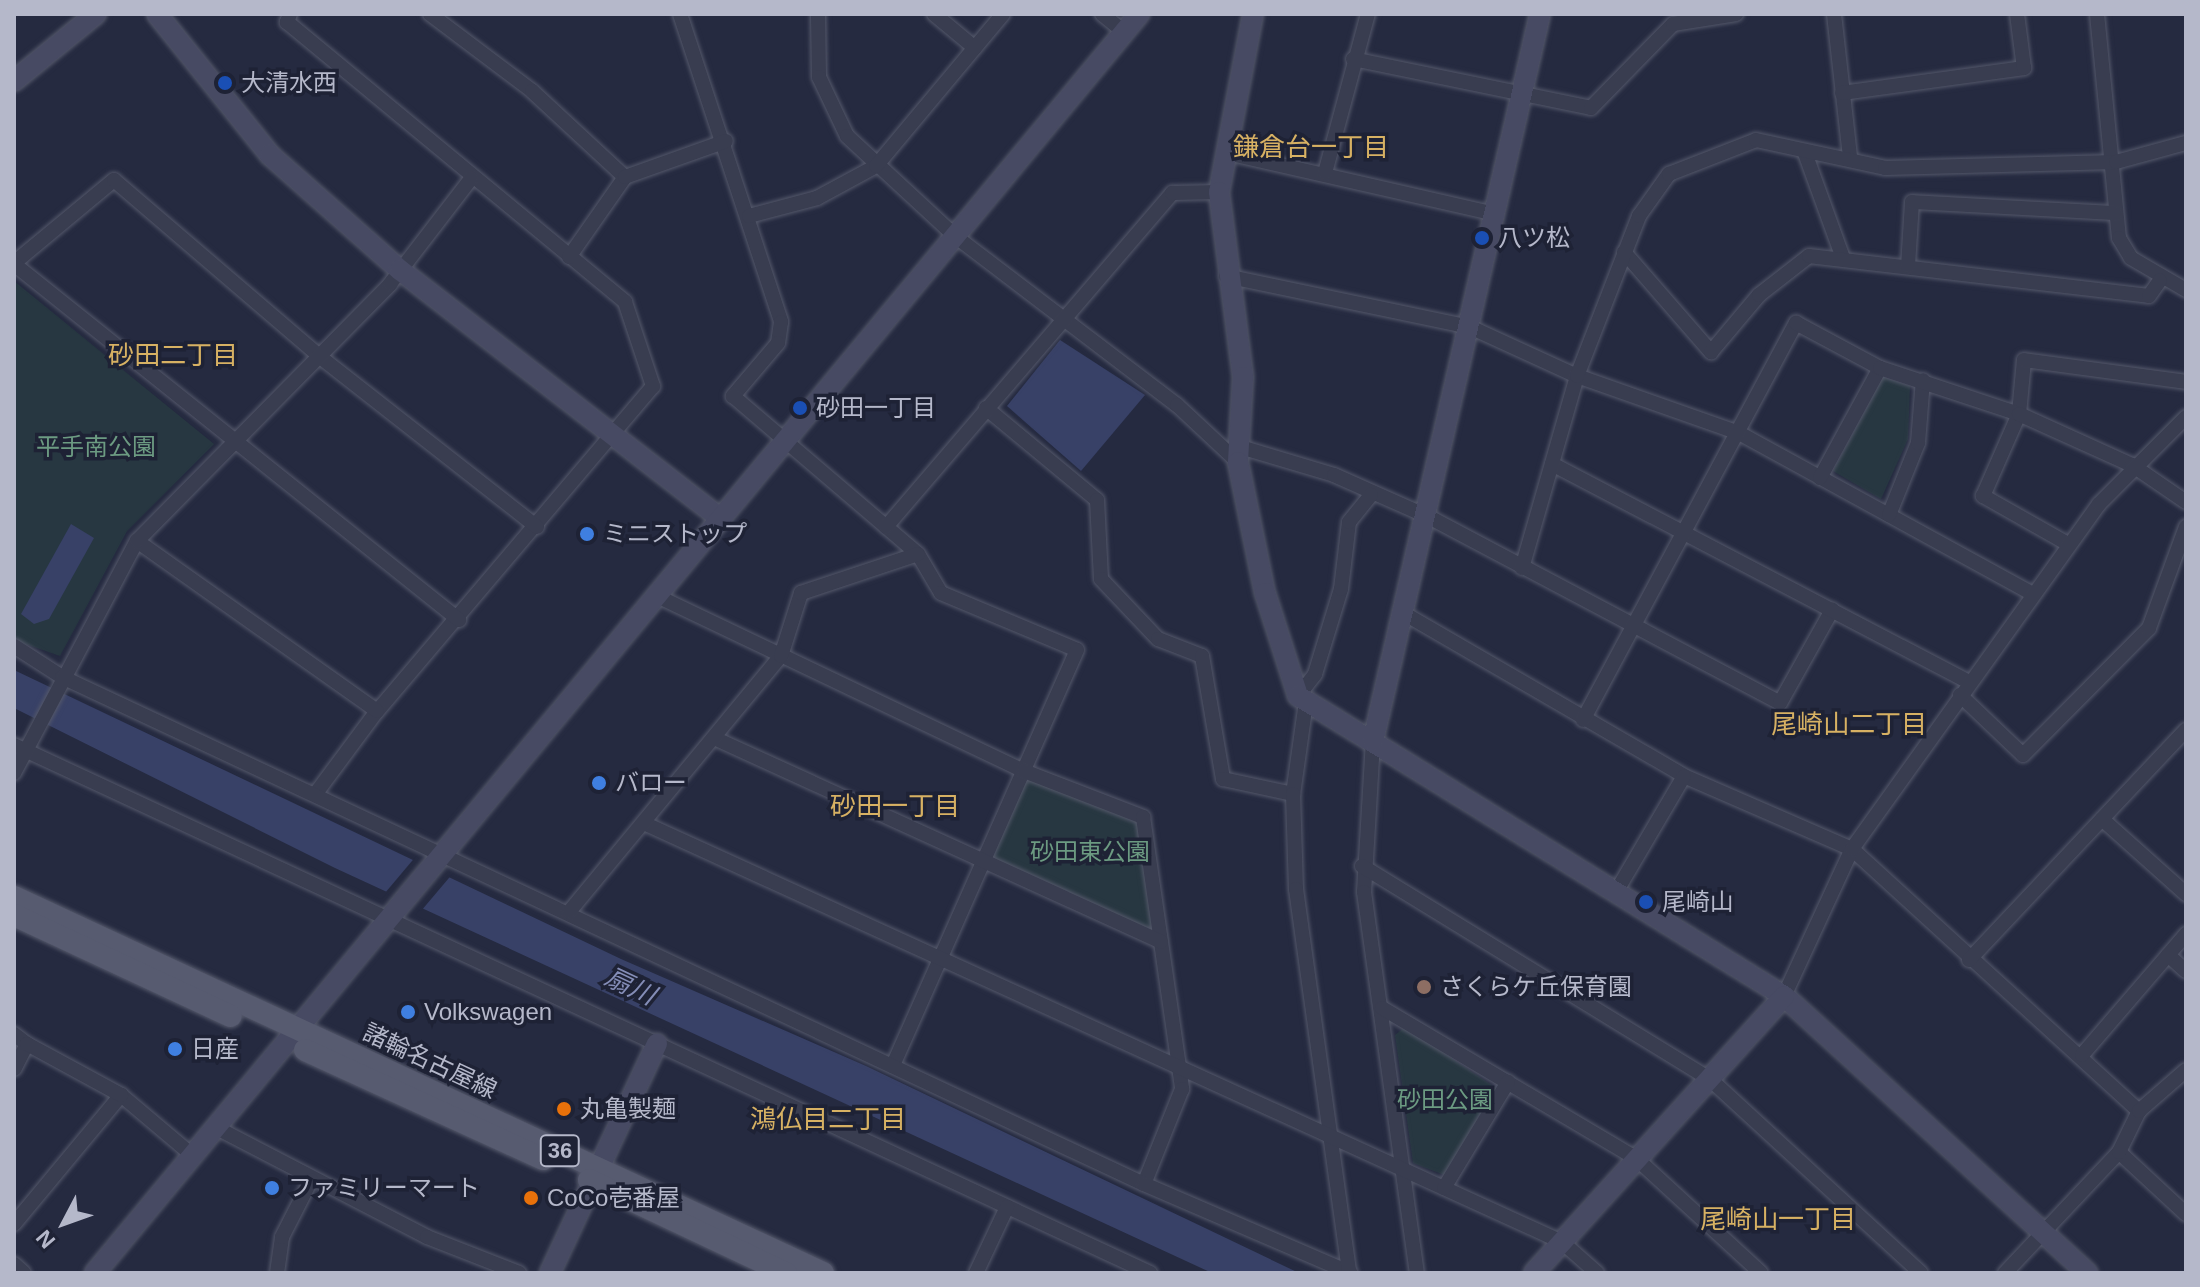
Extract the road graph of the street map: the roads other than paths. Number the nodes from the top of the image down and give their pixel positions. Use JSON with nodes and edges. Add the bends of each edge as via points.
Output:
{"nodes":[{"id":1,"x":96,"y":14,"type":"edge"},
{"id":2,"x":157,"y":14,"type":"edge"},
{"id":3,"x":290,"y":14,"type":"edge"},
{"id":4,"x":430,"y":14,"type":"edge"},
{"id":5,"x":680,"y":14,"type":"edge"},
{"id":6,"x":818,"y":14,"type":"edge"},
{"id":7,"x":934,"y":14,"type":"edge"},
{"id":8,"x":1003,"y":14,"type":"edge"},
{"id":9,"x":1102,"y":14,"type":"edge"},
{"id":10,"x":1139,"y":14,"type":"edge"},
{"id":11,"x":1253,"y":14,"type":"edge"},
{"id":12,"x":1368,"y":14,"type":"edge"},
{"id":13,"x":1540,"y":14,"type":"edge"},
{"id":14,"x":1736,"y":14,"type":"edge"},
{"id":15,"x":1834,"y":14,"type":"edge"},
{"id":16,"x":2017,"y":14,"type":"edge"},
{"id":17,"x":2097,"y":14,"type":"edge"},
{"id":18,"x":1124,"y":32,"type":"junction"},
{"id":19,"x":975,"y":48,"type":"junction"},
{"id":20,"x":1353,"y":59,"type":"junction"},
{"id":21,"x":14,"y":81,"type":"edge"},
{"id":22,"x":1842,"y":93,"type":"junction"},
{"id":23,"x":1522,"y":94,"type":"junction"},
{"id":24,"x":726,"y":141,"type":"junction"},
{"id":25,"x":2186,"y":143,"type":"edge"},
{"id":26,"x":1227,"y":153,"type":"junction"},
{"id":27,"x":1805,"y":153,"type":"junction"},
{"id":28,"x":1850,"y":157,"type":"junction"},
{"id":29,"x":2116,"y":162,"type":"junction"},
{"id":30,"x":876,"y":166,"type":"junction"},
{"id":31,"x":1325,"y":173,"type":"junction"},
{"id":32,"x":625,"y":177,"type":"junction"},
{"id":33,"x":471,"y":179,"type":"junction"},
{"id":34,"x":1219,"y":192,"type":"junction"},
{"id":35,"x":2116,"y":213,"type":"junction"},
{"id":36,"x":1495,"y":214,"type":"junction"},
{"id":37,"x":749,"y":216,"type":"junction"},
{"id":38,"x":955,"y":236,"type":"junction"},
{"id":39,"x":1624,"y":252,"type":"junction"},
{"id":40,"x":569,"y":257,"type":"junction"},
{"id":41,"x":1843,"y":258,"type":"junction"},
{"id":42,"x":14,"y":264,"type":"edge"},
{"id":43,"x":1908,"y":266,"type":"junction"},
{"id":44,"x":400,"y":270,"type":"junction"},
{"id":45,"x":1226,"y":276,"type":"junction"},
{"id":46,"x":2160,"y":280,"type":"junction"},
{"id":47,"x":2186,"y":290,"type":"edge"},
{"id":48,"x":1059,"y":320,"type":"junction"},
{"id":49,"x":1470,"y":327,"type":"junction"},
{"id":50,"x":319,"y":356,"type":"junction"},
{"id":51,"x":1880,"y":368,"type":"junction"},
{"id":52,"x":1577,"y":376,"type":"junction"},
{"id":53,"x":1923,"y":380,"type":"junction"},
{"id":54,"x":2186,"y":382,"type":"edge"},
{"id":55,"x":986,"y":408,"type":"junction"},
{"id":56,"x":2019,"y":414,"type":"junction"},
{"id":57,"x":2186,"y":417,"type":"edge"},
{"id":58,"x":1739,"y":433,"type":"junction"},
{"id":59,"x":613,"y":434,"type":"junction"},
{"id":60,"x":234,"y":441,"type":"junction"},
{"id":61,"x":785,"y":442,"type":"junction"},
{"id":62,"x":1237,"y":454,"type":"junction"},
{"id":63,"x":1552,"y":464,"type":"junction"},
{"id":64,"x":2132,"y":465,"type":"junction"},
{"id":65,"x":1820,"y":478,"type":"junction"},
{"id":66,"x":1371,"y":495,"type":"junction"},
{"id":67,"x":2186,"y":502,"type":"edge"},
{"id":68,"x":1889,"y":515,"type":"junction"},
{"id":69,"x":1429,"y":517,"type":"junction"},
{"id":70,"x":721,"y":519,"type":"junction"},
{"id":71,"x":537,"y":527,"type":"junction"},
{"id":72,"x":886,"y":527,"type":"junction"},
{"id":73,"x":2186,"y":527,"type":"edge"},
{"id":74,"x":1685,"y":533,"type":"junction"},
{"id":75,"x":137,"y":541,"type":"junction"},
{"id":76,"x":2068,"y":544,"type":"junction"},
{"id":77,"x":918,"y":554,"type":"junction"},
{"id":78,"x":1522,"y":568,"type":"junction"},
{"id":79,"x":2031,"y":593,"type":"junction"},
{"id":80,"x":657,"y":596,"type":"junction"},
{"id":81,"x":1832,"y":610,"type":"junction"},
{"id":82,"x":1405,"y":614,"type":"junction"},
{"id":83,"x":459,"y":620,"type":"junction"},
{"id":84,"x":1633,"y":627,"type":"junction"},
{"id":85,"x":14,"y":646,"type":"edge"},
{"id":86,"x":781,"y":656,"type":"junction"},
{"id":87,"x":1969,"y":682,"type":"junction"},
{"id":88,"x":60,"y":683,"type":"junction"},
{"id":89,"x":1960,"y":695,"type":"junction"},
{"id":90,"x":1302,"y":699,"type":"junction"},
{"id":91,"x":377,"y":711,"type":"junction"},
{"id":92,"x":1583,"y":720,"type":"junction"},
{"id":93,"x":714,"y":738,"type":"junction"},
{"id":94,"x":2183,"y":740,"type":"edge"},
{"id":95,"x":1373,"y":741,"type":"junction"},
{"id":96,"x":20,"y":748,"type":"edge"},
{"id":97,"x":1024,"y":771,"type":"junction"},
{"id":98,"x":14,"y":773,"type":"edge"},
{"id":99,"x":1684,"y":776,"type":"junction"},
{"id":100,"x":316,"y":793,"type":"junction"},
{"id":101,"x":1293,"y":794,"type":"junction"},
{"id":102,"x":2102,"y":819,"type":"junction"},
{"id":103,"x":648,"y":825,"type":"junction"},
{"id":104,"x":1852,"y":849,"type":"junction"},
{"id":105,"x":441,"y":858,"type":"junction"},
{"id":106,"x":983,"y":862,"type":"junction"},
{"id":107,"x":1362,"y":866,"type":"junction"},
{"id":108,"x":1616,"y":892,"type":"junction"},
{"id":109,"x":2186,"y":894,"type":"edge"},
{"id":110,"x":14,"y":897,"type":"edge"},
{"id":111,"x":569,"y":912,"type":"junction"},
{"id":112,"x":395,"y":913,"type":"junction"},
{"id":113,"x":14,"y":915,"type":"edge"},
{"id":114,"x":2186,"y":934,"type":"edge"},
{"id":115,"x":1161,"y":942,"type":"junction"},
{"id":116,"x":2168,"y":955,"type":"junction"},
{"id":117,"x":941,"y":958,"type":"junction"},
{"id":118,"x":1969,"y":960,"type":"junction"},
{"id":119,"x":2186,"y":971,"type":"edge"},
{"id":120,"x":1784,"y":996,"type":"junction"},
{"id":121,"x":1382,"y":1008,"type":"junction"},
{"id":122,"x":14,"y":1034,"type":"edge"},
{"id":123,"x":291,"y":1035,"type":"junction"},
{"id":124,"x":27,"y":1044,"type":"junction"},
{"id":125,"x":657,"y":1044,"type":"junction"},
{"id":126,"x":2082,"y":1055,"type":"junction"},
{"id":127,"x":1180,"y":1064,"type":"junction"},
{"id":128,"x":893,"y":1066,"type":"junction"},
{"id":129,"x":14,"y":1069,"type":"edge"},
{"id":130,"x":2186,"y":1070,"type":"edge"},
{"id":131,"x":1711,"y":1080,"type":"junction"},
{"id":132,"x":1508,"y":1082,"type":"junction"},
{"id":133,"x":121,"y":1095,"type":"junction"},
{"id":134,"x":2139,"y":1111,"type":"junction"},
{"id":135,"x":215,"y":1127,"type":"junction"},
{"id":136,"x":1332,"y":1137,"type":"junction"},
{"id":137,"x":2119,"y":1152,"type":"junction"},
{"id":138,"x":192,"y":1155,"type":"junction"},
{"id":139,"x":1637,"y":1159,"type":"junction"},
{"id":140,"x":1404,"y":1171,"type":"junction"},
{"id":141,"x":595,"y":1175,"type":"junction"},
{"id":142,"x":311,"y":1180,"type":"junction"},
{"id":143,"x":1144,"y":1184,"type":"junction"},
{"id":144,"x":1444,"y":1188,"type":"junction"},
{"id":145,"x":1007,"y":1207,"type":"junction"},
{"id":146,"x":2186,"y":1214,"type":"edge"},
{"id":147,"x":14,"y":1224,"type":"edge"},
{"id":148,"x":2043,"y":1233,"type":"junction"},
{"id":149,"x":1562,"y":1242,"type":"junction"},
{"id":150,"x":14,"y":1264,"type":"edge"},
{"id":151,"x":1350,"y":1272,"type":"edge"},
{"id":152,"x":24,"y":1273,"type":"edge"},
{"id":153,"x":95,"y":1273,"type":"edge"},
{"id":154,"x":277,"y":1273,"type":"edge"},
{"id":155,"x":519,"y":1273,"type":"edge"},
{"id":156,"x":550,"y":1273,"type":"edge"},
{"id":157,"x":786,"y":1273,"type":"edge"},
{"id":158,"x":823,"y":1273,"type":"edge"},
{"id":159,"x":976,"y":1273,"type":"edge"},
{"id":160,"x":1150,"y":1273,"type":"edge"},
{"id":161,"x":1417,"y":1273,"type":"edge"},
{"id":162,"x":1534,"y":1273,"type":"edge"},
{"id":163,"x":1597,"y":1273,"type":"edge"},
{"id":164,"x":1761,"y":1273,"type":"edge"},
{"id":165,"x":1921,"y":1273,"type":"edge"},
{"id":166,"x":2005,"y":1273,"type":"edge"},
{"id":167,"x":2087,"y":1273,"type":"edge"}],
"edges":[{"from":1,"to":21,"type":"street"},
{"from":2,"to":44,"type":"street","via":[[270,155]]},
{"from":3,"to":33,"type":"street","via":[[287,22]]},
{"from":4,"to":32,"type":"street","via":[[532,91]]},
{"from":5,"to":24,"type":"street"},
{"from":6,"to":30,"type":"street","via":[[815,55],[824,94],[847,136]]},
{"from":7,"to":19,"type":"street"},
{"from":8,"to":19,"type":"street"},
{"from":9,"to":18,"type":"street"},
{"from":10,"to":18,"type":"street"},
{"from":11,"to":26,"type":"street"},
{"from":12,"to":20,"type":"street"},
{"from":13,"to":23,"type":"street"},
{"from":14,"to":23,"type":"street","via":[[1673,24],[1591,108]]},
{"from":15,"to":22,"type":"street"},
{"from":16,"to":22,"type":"street","via":[[2024,68]]},
{"from":17,"to":29,"type":"street"},
{"from":18,"to":38,"type":"street"},
{"from":19,"to":30,"type":"street"},
{"from":20,"to":23,"type":"street"},
{"from":20,"to":31,"type":"street"},
{"from":22,"to":28,"type":"street"},
{"from":23,"to":36,"type":"street"},
{"from":24,"to":32,"type":"street"},
{"from":24,"to":37,"type":"street"},
{"from":25,"to":29,"type":"street"},
{"from":26,"to":31,"type":"street"},
{"from":26,"to":34,"type":"street"},
{"from":27,"to":28,"type":"street"},
{"from":27,"to":39,"type":"street","via":[[1756,140],[1669,174],[1650,192]]},
{"from":27,"to":41,"type":"street"},
{"from":28,"to":29,"type":"street","via":[[1885,168]]},
{"from":29,"to":35,"type":"street"},
{"from":30,"to":37,"type":"street","via":[[817,198]]},
{"from":30,"to":38,"type":"street"},
{"from":31,"to":36,"type":"street"},
{"from":32,"to":40,"type":"street"},
{"from":33,"to":40,"type":"street"},
{"from":33,"to":44,"type":"street"},
{"from":34,"to":45,"type":"street"},
{"from":34,"to":48,"type":"street","via":[[1172,193]]},
{"from":35,"to":43,"type":"street","via":[[1912,202]]},
{"from":35,"to":46,"type":"street","via":[[2131,258]]},
{"from":36,"to":49,"type":"street"},
{"from":37,"to":61,"type":"street","via":[[782,333],[733,396]]},
{"from":38,"to":48,"type":"street"},
{"from":38,"to":61,"type":"street"},
{"from":39,"to":41,"type":"street","via":[[1711,352],[1759,295],[1809,256]]},
{"from":39,"to":52,"type":"street"},
{"from":40,"to":59,"type":"street","via":[[625,302],[653,386]]},
{"from":41,"to":43,"type":"street"},
{"from":42,"to":50,"type":"street","via":[[114,180]]},
{"from":42,"to":60,"type":"street"},
{"from":43,"to":46,"type":"street","via":[[2149,296]]},
{"from":44,"to":50,"type":"street"},
{"from":44,"to":59,"type":"street"},
{"from":45,"to":49,"type":"street"},
{"from":45,"to":62,"type":"street","via":[[1243,377]]},
{"from":46,"to":47,"type":"street"},
{"from":48,"to":55,"type":"street"},
{"from":48,"to":62,"type":"street"},
{"from":49,"to":52,"type":"street"},
{"from":49,"to":69,"type":"street"},
{"from":50,"to":60,"type":"street"},
{"from":50,"to":71,"type":"street"},
{"from":51,"to":53,"type":"street"},
{"from":51,"to":58,"type":"street","via":[[1796,323]]},
{"from":51,"to":65,"type":"street"},
{"from":52,"to":58,"type":"street"},
{"from":52,"to":63,"type":"street"},
{"from":53,"to":56,"type":"street"},
{"from":53,"to":68,"type":"street","via":[[1918,443]]},
{"from":54,"to":56,"type":"street","via":[[2024,360]]},
{"from":55,"to":72,"type":"street"},
{"from":55,"to":101,"type":"street","via":[[1097,500],[1101,579],[1158,639],[1202,656],[1223,779]]},
{"from":56,"to":64,"type":"street"},
{"from":56,"to":76,"type":"street","via":[[1983,496]]},
{"from":57,"to":64,"type":"street"},
{"from":58,"to":65,"type":"street"},
{"from":58,"to":74,"type":"street"},
{"from":59,"to":70,"type":"street"},
{"from":59,"to":71,"type":"street"},
{"from":60,"to":75,"type":"street"},
{"from":60,"to":83,"type":"street"},
{"from":61,"to":70,"type":"street"},
{"from":61,"to":72,"type":"street"},
{"from":62,"to":66,"type":"street","via":[[1334,475]]},
{"from":62,"to":90,"type":"street","via":[[1265,593]]},
{"from":63,"to":74,"type":"street"},
{"from":63,"to":78,"type":"street"},
{"from":64,"to":67,"type":"street"},
{"from":64,"to":76,"type":"street"},
{"from":65,"to":68,"type":"street"},
{"from":66,"to":69,"type":"street"},
{"from":66,"to":90,"type":"street","via":[[1349,522],[1341,589]]},
{"from":68,"to":79,"type":"street"},
{"from":69,"to":78,"type":"street"},
{"from":69,"to":82,"type":"street"},
{"from":70,"to":80,"type":"street"},
{"from":71,"to":83,"type":"street"},
{"from":72,"to":77,"type":"street"},
{"from":73,"to":89,"type":"street","via":[[2149,628],[2023,755]]},
{"from":74,"to":81,"type":"street"},
{"from":74,"to":84,"type":"street"},
{"from":75,"to":88,"type":"street"},
{"from":75,"to":91,"type":"street"},
{"from":76,"to":79,"type":"street"},
{"from":77,"to":86,"type":"street","via":[[801,593]]},
{"from":77,"to":97,"type":"street","via":[[941,593],[1077,650]]},
{"from":78,"to":84,"type":"street"},
{"from":79,"to":87,"type":"street"},
{"from":80,"to":86,"type":"street"},
{"from":80,"to":105,"type":"street"},
{"from":81,"to":84,"type":"street","via":[[1780,703]]},
{"from":81,"to":87,"type":"street"},
{"from":82,"to":92,"type":"street"},
{"from":82,"to":95,"type":"street"},
{"from":83,"to":91,"type":"street"},
{"from":84,"to":92,"type":"street"},
{"from":85,"to":88,"type":"street"},
{"from":86,"to":93,"type":"street"},
{"from":86,"to":97,"type":"street"},
{"from":87,"to":89,"type":"street"},
{"from":88,"to":96,"type":"street","via":[[34,734]]},
{"from":88,"to":100,"type":"street"},
{"from":89,"to":104,"type":"street"},
{"from":90,"to":95,"type":"street"},
{"from":90,"to":101,"type":"street"},
{"from":91,"to":100,"type":"street"},
{"from":92,"to":99,"type":"street"},
{"from":93,"to":103,"type":"street"},
{"from":93,"to":106,"type":"street"},
{"from":94,"to":102,"type":"street"},
{"from":95,"to":107,"type":"street"},
{"from":95,"to":108,"type":"street"},
{"from":96,"to":98,"type":"street"},
{"from":96,"to":112,"type":"street"},
{"from":97,"to":106,"type":"street"},
{"from":97,"to":115,"type":"street","via":[[1143,817]]},
{"from":99,"to":104,"type":"street"},
{"from":99,"to":108,"type":"street"},
{"from":100,"to":105,"type":"street"},
{"from":101,"to":136,"type":"street","via":[[1296,889]]},
{"from":102,"to":109,"type":"street"},
{"from":102,"to":118,"type":"street"},
{"from":103,"to":111,"type":"street"},
{"from":103,"to":117,"type":"street"},
{"from":104,"to":118,"type":"street"},
{"from":104,"to":120,"type":"street"},
{"from":105,"to":111,"type":"street"},
{"from":105,"to":112,"type":"street"},
{"from":106,"to":115,"type":"street"},
{"from":106,"to":117,"type":"street"},
{"from":107,"to":121,"type":"street"},
{"from":107,"to":131,"type":"street"},
{"from":108,"to":120,"type":"street"},
{"from":110,"to":123,"type":"main road","name":"諸輪名古屋線","number":"36"},
{"from":111,"to":128,"type":"street"},
{"from":112,"to":123,"type":"street"},
{"from":112,"to":125,"type":"street"},
{"from":113,"to":123,"type":"main road","name":"諸輪名古屋線","number":"36"},
{"from":114,"to":116,"type":"street"},
{"from":115,"to":127,"type":"street"},
{"from":116,"to":119,"type":"street"},
{"from":116,"to":126,"type":"street"},
{"from":117,"to":127,"type":"street"},
{"from":117,"to":128,"type":"street"},
{"from":118,"to":126,"type":"street"},
{"from":120,"to":131,"type":"street"},
{"from":120,"to":148,"type":"street"},
{"from":121,"to":132,"type":"street"},
{"from":121,"to":140,"type":"street"},
{"from":122,"to":124,"type":"street"},
{"from":123,"to":135,"type":"street"},
{"from":123,"to":141,"type":"main road","name":"諸輪名古屋線","number":"36"},
{"from":124,"to":129,"type":"street"},
{"from":124,"to":133,"type":"street"},
{"from":125,"to":141,"type":"street"},
{"from":125,"to":145,"type":"street"},
{"from":126,"to":134,"type":"street"},
{"from":127,"to":136,"type":"street"},
{"from":127,"to":143,"type":"street","via":[[1182,1089]]},
{"from":128,"to":143,"type":"street"},
{"from":130,"to":134,"type":"street"},
{"from":131,"to":139,"type":"street"},
{"from":131,"to":165,"type":"street"},
{"from":132,"to":139,"type":"street"},
{"from":132,"to":144,"type":"street"},
{"from":133,"to":138,"type":"street"},
{"from":133,"to":147,"type":"street"},
{"from":134,"to":137,"type":"street"},
{"from":135,"to":138,"type":"street"},
{"from":135,"to":142,"type":"street"},
{"from":136,"to":140,"type":"street"},
{"from":136,"to":151,"type":"street"},
{"from":137,"to":146,"type":"street"},
{"from":137,"to":148,"type":"street"},
{"from":138,"to":153,"type":"street"},
{"from":139,"to":149,"type":"street"},
{"from":139,"to":164,"type":"street"},
{"from":140,"to":144,"type":"street"},
{"from":140,"to":161,"type":"street"},
{"from":141,"to":156,"type":"street"},
{"from":141,"to":157,"type":"main road","name":"諸輪名古屋線","number":"36"},
{"from":141,"to":158,"type":"main road","name":"諸輪名古屋線","number":"36"},
{"from":142,"to":154,"type":"street","via":[[282,1237]]},
{"from":142,"to":155,"type":"street"},
{"from":143,"to":151,"type":"street"},
{"from":144,"to":149,"type":"street"},
{"from":145,"to":159,"type":"street"},
{"from":145,"to":160,"type":"street"},
{"from":148,"to":166,"type":"street"},
{"from":148,"to":167,"type":"street"},
{"from":149,"to":162,"type":"street"},
{"from":149,"to":163,"type":"street"},
{"from":150,"to":152,"type":"street"}]}
